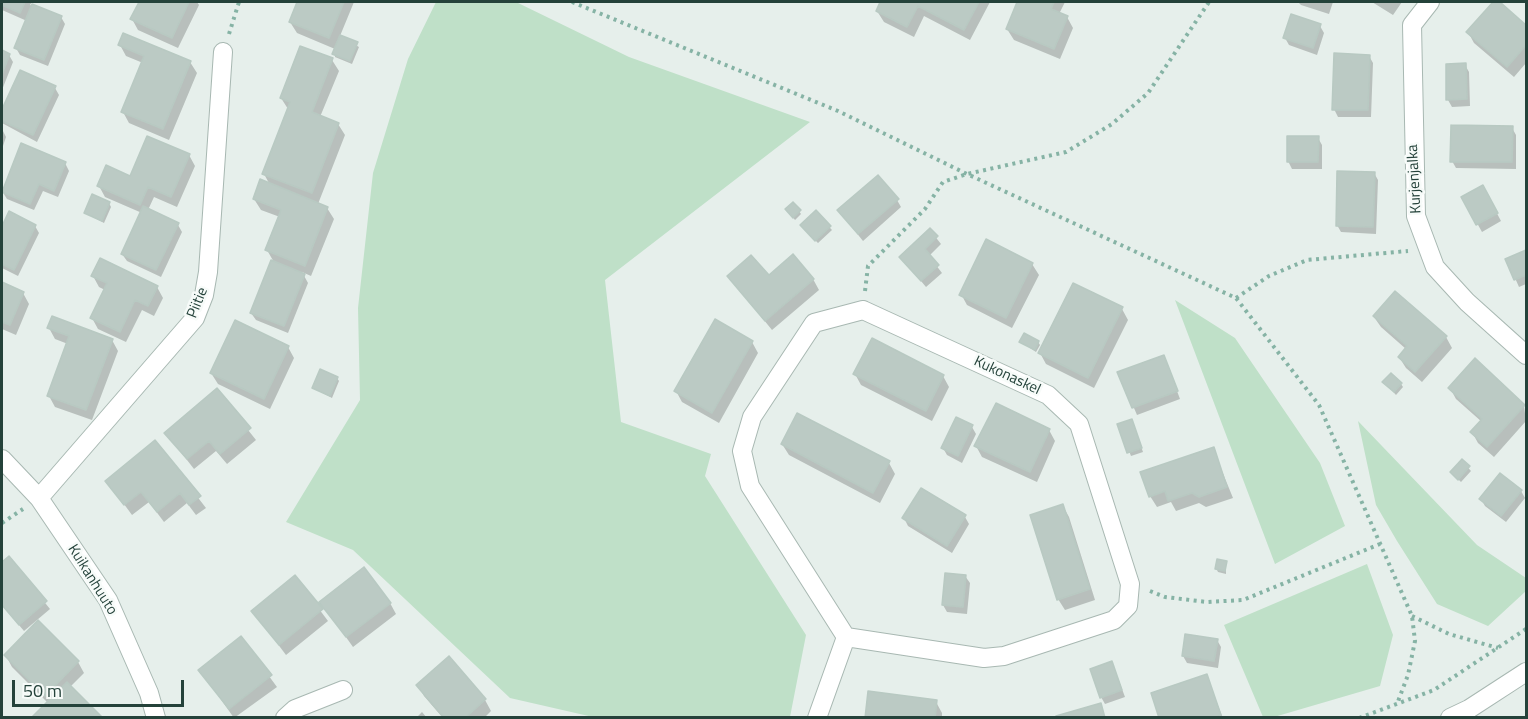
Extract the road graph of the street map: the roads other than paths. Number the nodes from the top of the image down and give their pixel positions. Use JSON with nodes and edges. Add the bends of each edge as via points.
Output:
{"nodes":[{"id":1,"x":1430,"y":2,"type":"edge"},
{"id":2,"x":223,"y":52,"type":"road end"},
{"id":3,"x":1527,"y":355,"type":"edge"},
{"id":4,"x":2,"y":459,"type":"edge"},
{"id":5,"x":39,"y":498,"type":"junction"},
{"id":6,"x":846,"y":637,"type":"junction"},
{"id":7,"x":1527,"y":672,"type":"edge"},
{"id":8,"x":343,"y":690,"type":"dead end"},
{"id":9,"x":156,"y":717,"type":"edge"},
{"id":10,"x":285,"y":717,"type":"edge"},
{"id":11,"x":817,"y":717,"type":"edge"},
{"id":12,"x":1450,"y":717,"type":"edge"}],
"edges":[{"from":1,"to":3,"type":"street","name":"Kurjenjalka","via":[[1412,25],[1416,216],[1426,249],[1449,284]]},
{"from":2,"to":5,"type":"street","name":"Piitie","via":[[208,272],[195,318]]},
{"from":4,"to":5,"type":"street","name":"Kuikanhuuto"},
{"from":5,"to":9,"type":"street","name":"Kuikanhuuto","via":[[108,600]]},
{"from":6,"to":6,"type":"street","name":"Kukonaskel","via":[[750,486],[742,451],[752,417],[814,323],[863,310],[1048,395],[1079,424],[1130,584],[1128,606],[1114,620],[1004,656],[984,658]]},
{"from":6,"to":11,"type":"street"},
{"from":7,"to":12,"type":"street"},
{"from":8,"to":10,"type":"street","via":[[295,709]]}]}
